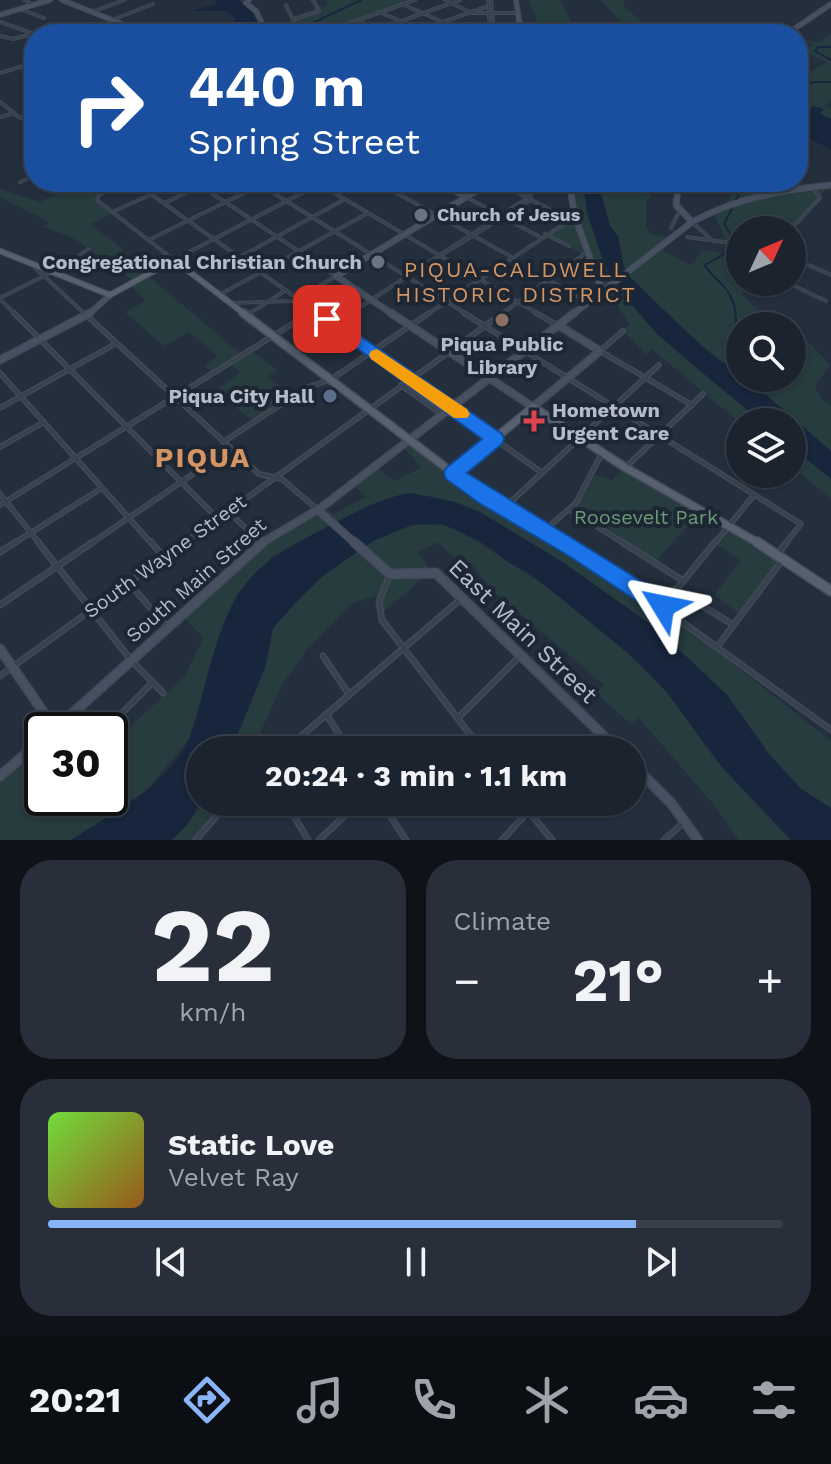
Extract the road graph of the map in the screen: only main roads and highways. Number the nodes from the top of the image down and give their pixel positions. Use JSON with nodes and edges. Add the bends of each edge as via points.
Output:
{"nodes":[{"id":1,"x":0,"y":251,"type":"edge"},
{"id":2,"x":831,"y":591,"type":"edge"}],
"edges":[{"from":1,"to":2,"type":"main road","via":[[110,295],[174,260],[453,473],[533,407]]}]}
